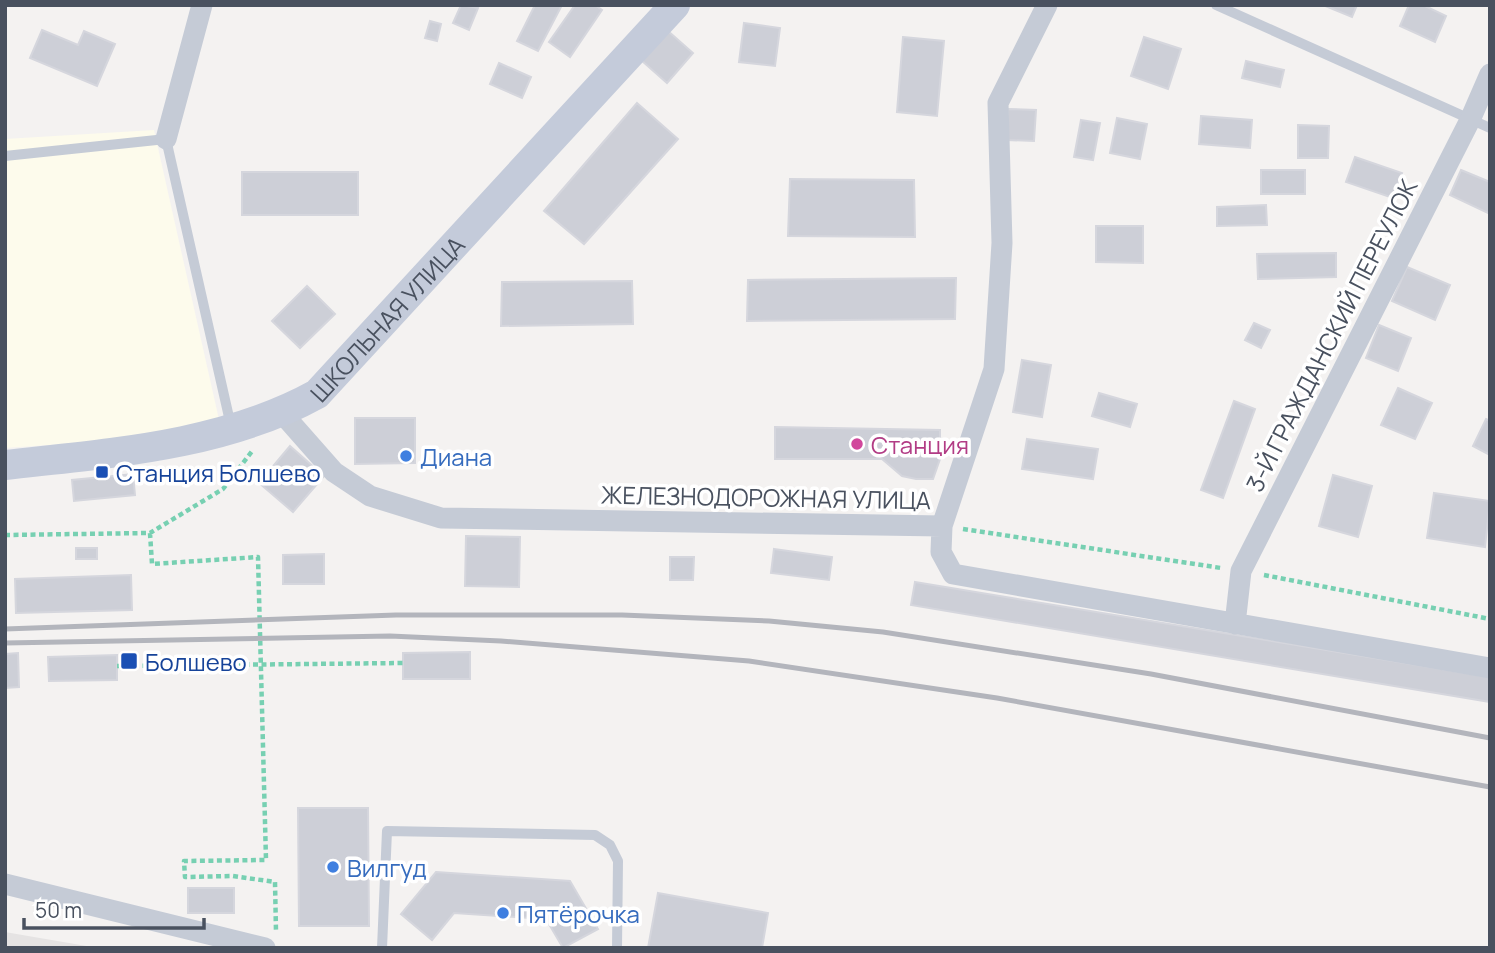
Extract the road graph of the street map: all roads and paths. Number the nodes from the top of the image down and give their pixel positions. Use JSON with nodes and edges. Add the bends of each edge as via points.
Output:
{"nodes":[{"id":1,"x":202,"y":5,"type":"edge"},
{"id":2,"x":675,"y":5,"type":"edge"},
{"id":3,"x":1046,"y":5,"type":"edge"},
{"id":4,"x":1216,"y":5,"type":"edge"},
{"id":5,"x":1490,"y":74,"type":"edge"},
{"id":6,"x":1470,"y":120,"type":"junction"},
{"id":7,"x":1490,"y":128,"type":"edge"},
{"id":8,"x":166,"y":139,"type":"junction"},
{"id":9,"x":5,"y":156,"type":"edge"},
{"id":10,"x":282,"y":413,"type":"junction"},
{"id":11,"x":232,"y":429,"type":"junction"},
{"id":12,"x":257,"y":445,"type":"dead end"},
{"id":13,"x":5,"y":465,"type":"edge"},
{"id":14,"x":942,"y":526,"type":"junction"},
{"id":15,"x":150,"y":533,"type":"junction"},
{"id":16,"x":5,"y":535,"type":"edge"},
{"id":17,"x":1235,"y":624,"type":"junction"},
{"id":18,"x":261,"y":663,"type":"junction"},
{"id":19,"x":402,"y":663,"type":"dead end"},
{"id":20,"x":117,"y":666,"type":"dead end"},
{"id":21,"x":1490,"y":668,"type":"edge"},
{"id":22,"x":5,"y":884,"type":"edge"},
{"id":23,"x":271,"y":941,"type":"edge"},
{"id":24,"x":382,"y":948,"type":"edge"},
{"id":25,"x":617,"y":948,"type":"edge"}],
"edges":[{"from":1,"to":8,"type":"street"},
{"from":2,"to":10,"type":"street","name":"ШКОЛЬНАЯ УЛИЦА","via":[[317,394]]},
{"from":3,"to":14,"type":"street","via":[[998,103],[1002,243],[993,369]]},
{"from":4,"to":6,"type":"lane"},
{"from":5,"to":6,"type":"street","name":"3-Й ГРАЖДАНСКИЙ ПЕРЕУЛОК"},
{"from":6,"to":7,"type":"lane"},
{"from":6,"to":17,"type":"street","name":"3-Й ГРАЖДАНСКИЙ ПЕРЕУЛОК","via":[[1241,571]]},
{"from":8,"to":9,"type":"lane"},
{"from":8,"to":11,"type":"lane"},
{"from":10,"to":11,"type":"street","name":"ШКОЛЬНАЯ УЛИЦА"},
{"from":10,"to":14,"type":"street","name":"ЖЕЛЕЗНОДОРОЖНАЯ УЛИЦА","via":[[334,472],[370,496],[441,518]]},
{"from":11,"to":13,"type":"street","name":"ШКОЛЬНАЯ УЛИЦА","via":[[99,454]]},
{"from":12,"to":15,"type":"path","via":[[223,489]]},
{"from":14,"to":17,"type":"street","name":"ЖЕЛЕЗНОДОРОЖНАЯ УЛИЦА","via":[[941,552],[953,574]]},
{"from":15,"to":16,"type":"path"},
{"from":15,"to":18,"type":"path","via":[[152,564],[258,558]]},
{"from":17,"to":21,"type":"street","name":"ЖЕЛЕЗНОДОРОЖНАЯ УЛИЦА"},
{"from":18,"to":19,"type":"path"},
{"from":18,"to":20,"type":"path"},
{"from":18,"to":23,"type":"path","via":[[266,860],[184,861],[185,877],[233,876],[275,882]]},
{"from":22,"to":23,"type":"street"},
{"from":24,"to":25,"type":"lane","via":[[387,831],[595,835],[610,845],[618,861]]}]}
